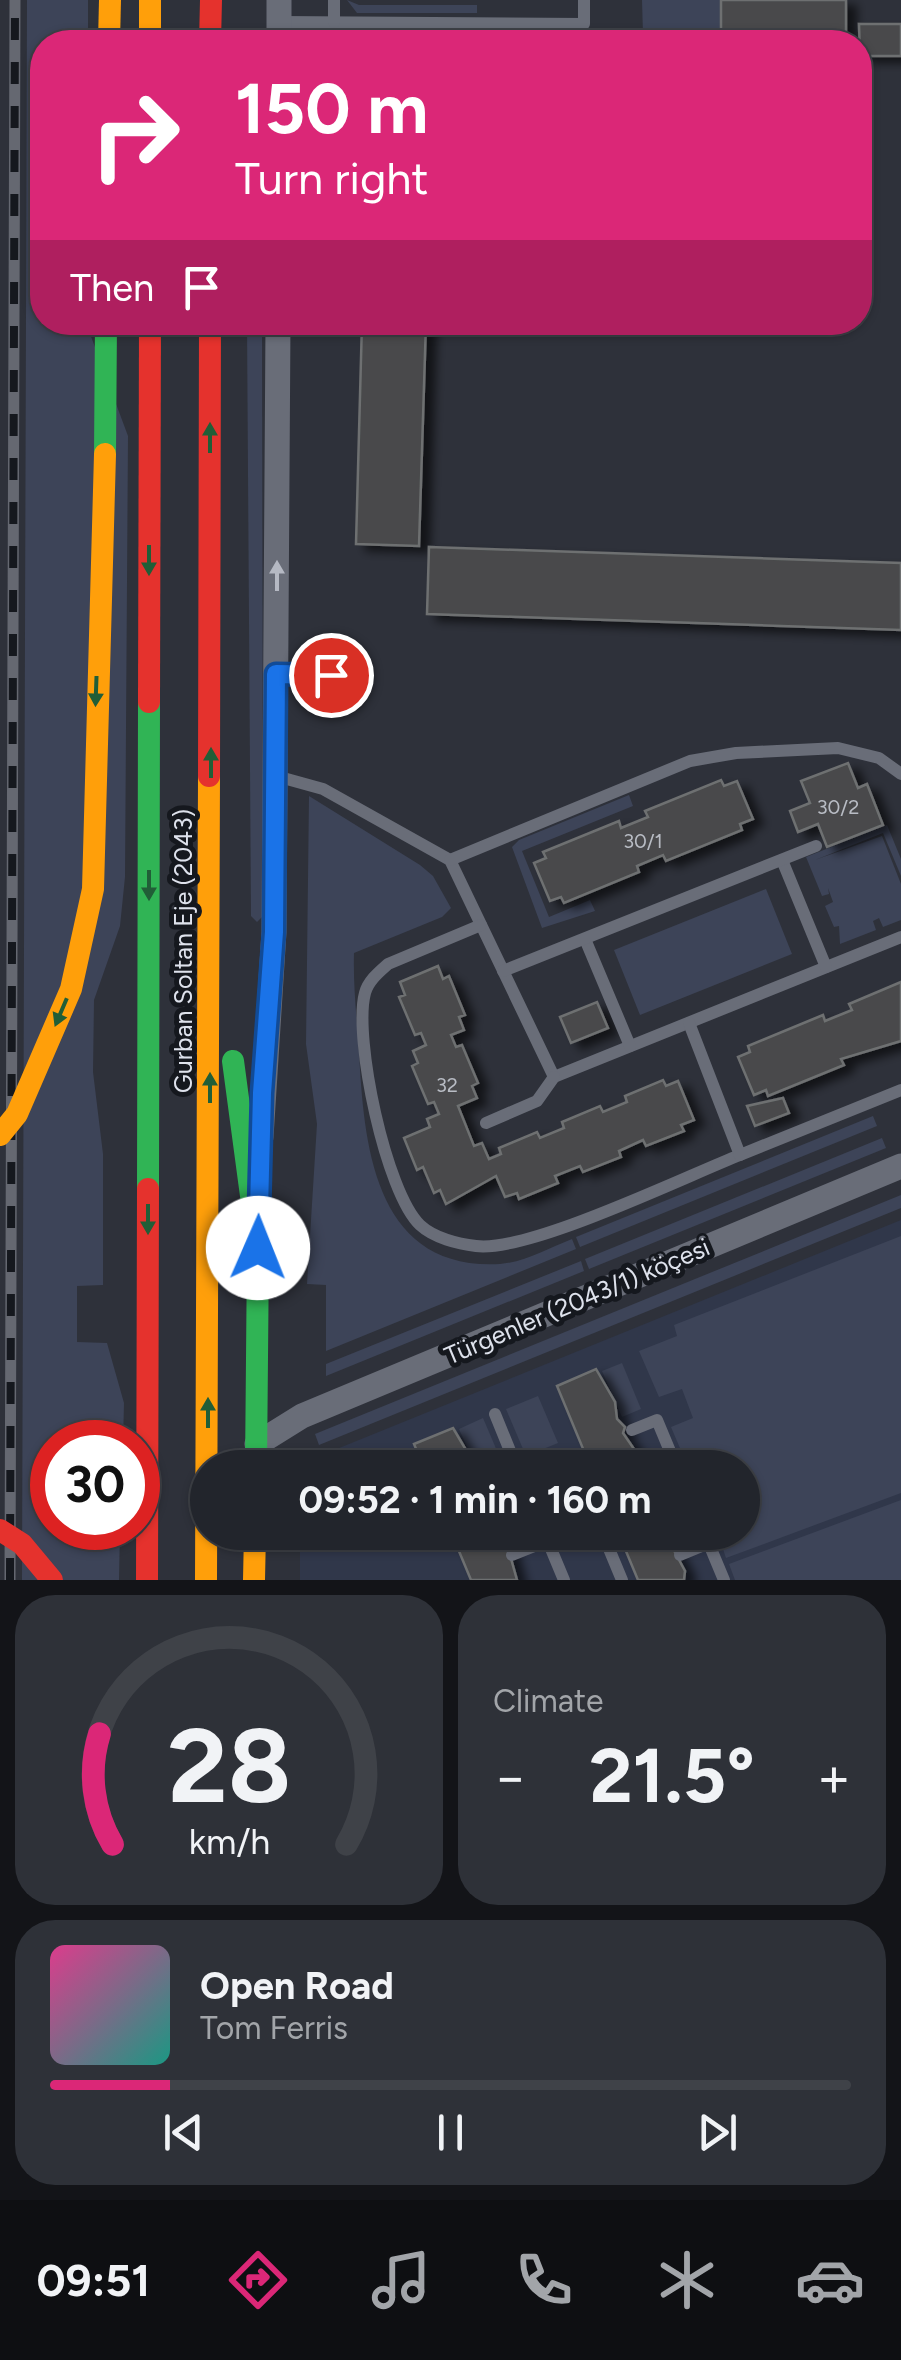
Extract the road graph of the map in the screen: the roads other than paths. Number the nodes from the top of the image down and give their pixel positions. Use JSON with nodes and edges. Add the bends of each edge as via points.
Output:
{"nodes":[{"id":1,"x":110,"y":0,"type":"edge"},
{"id":2,"x":150,"y":0,"type":"edge"},
{"id":3,"x":211,"y":0,"type":"edge"},
{"id":4,"x":334,"y":0,"type":"edge"},
{"id":5,"x":584,"y":0,"type":"edge"},
{"id":6,"x":279,"y":21,"type":"edge"},
{"id":7,"x":334,"y":22,"type":"junction"},
{"id":8,"x":110,"y":30,"type":"edge"},
{"id":9,"x":150,"y":30,"type":"edge"},
{"id":10,"x":210,"y":30,"type":"edge"},
{"id":11,"x":106,"y":335,"type":"edge"},
{"id":12,"x":150,"y":335,"type":"edge"},
{"id":13,"x":210,"y":335,"type":"edge"},
{"id":14,"x":278,"y":335,"type":"edge"},
{"id":15,"x":276,"y":674,"type":"junction"},
{"id":16,"x":360,"y":675,"type":"dead end"},
{"id":17,"x":901,"y":774,"type":"edge"},
{"id":18,"x":276,"y":776,"type":"junction"},
{"id":19,"x":816,"y":846,"type":"dead end"},
{"id":20,"x":450,"y":860,"type":"junction"},
{"id":21,"x":782,"y":860,"type":"junction"},
{"id":22,"x":212,"y":898,"type":"junction"},
{"id":23,"x":481,"y":924,"type":"junction"},
{"id":24,"x":901,"y":937,"type":"edge"},
{"id":25,"x":585,"y":939,"type":"junction"},
{"id":26,"x":826,"y":967,"type":"junction"},
{"id":27,"x":503,"y":971,"type":"junction"},
{"id":28,"x":689,"y":1022,"type":"junction"},
{"id":29,"x":630,"y":1046,"type":"junction"},
{"id":30,"x":554,"y":1077,"type":"junction"},
{"id":31,"x":901,"y":1090,"type":"edge"},
{"id":32,"x":486,"y":1123,"type":"dead end"},
{"id":33,"x":0,"y":1135,"type":"edge"},
{"id":34,"x":740,"y":1154,"type":"junction"},
{"id":35,"x":901,"y":1166,"type":"edge"},
{"id":36,"x":258,"y":1248,"type":"junction"},
{"id":37,"x":495,"y":1414,"type":"dead end"},
{"id":38,"x":632,"y":1430,"type":"dead end"},
{"id":39,"x":256,"y":1450,"type":"edge"},
{"id":40,"x":263,"y":1450,"type":"edge"},
{"id":41,"x":510,"y":1450,"type":"edge"},
{"id":42,"x":670,"y":1450,"type":"edge"},
{"id":43,"x":0,"y":1530,"type":"edge"},
{"id":44,"x":255,"y":1550,"type":"edge"},
{"id":45,"x":522,"y":1550,"type":"edge"},
{"id":46,"x":552,"y":1550,"type":"edge"},
{"id":47,"x":610,"y":1550,"type":"edge"},
{"id":48,"x":688,"y":1550,"type":"edge"},
{"id":49,"x":711,"y":1550,"type":"edge"},
{"id":50,"x":680,"y":1555,"type":"dead end"},
{"id":51,"x":512,"y":1556,"type":"dead end"},
{"id":52,"x":52,"y":1580,"type":"edge"},
{"id":53,"x":147,"y":1580,"type":"edge"},
{"id":54,"x":206,"y":1580,"type":"edge"},
{"id":55,"x":254,"y":1580,"type":"edge"},
{"id":56,"x":564,"y":1580,"type":"edge"},
{"id":57,"x":622,"y":1580,"type":"edge"},
{"id":58,"x":724,"y":1580,"type":"edge"}],
"edges":[{"from":1,"to":8,"type":"highway"},
{"from":2,"to":9,"type":"highway"},
{"from":3,"to":10,"type":"highway"},
{"from":4,"to":7,"type":"lane"},
{"from":5,"to":7,"type":"lane","via":[[584,24]]},
{"from":6,"to":7,"type":"lane"},
{"from":11,"to":33,"type":"highway","one_way":true,"bridge":true,"via":[[93,888],[71,989],[17,1114]]},
{"from":12,"to":53,"type":"highway","name":"Gurban Soltan Eje (2043)","one_way":true},
{"from":22,"to":13,"type":"highway","name":"Gurban Soltan Eje (2043)","one_way":true},
{"from":15,"to":14,"type":"street","one_way":true},
{"from":15,"to":16,"type":"lane"},
{"from":15,"to":18,"type":"street"},
{"from":17,"to":20,"type":"lane","via":[[879,758],[838,748],[690,761]]},
{"from":18,"to":20,"type":"lane","via":[[324,789]]},
{"from":18,"to":36,"type":"street"},
{"from":19,"to":21,"type":"lane"},
{"from":20,"to":23,"type":"lane"},
{"from":21,"to":25,"type":"lane"},
{"from":21,"to":26,"type":"lane"},
{"from":22,"to":36,"type":"highway"},
{"from":54,"to":22,"type":"highway","name":"Gurban Soltan Eje (2043)","one_way":true},
{"from":23,"to":27,"type":"lane"},
{"from":23,"to":34,"type":"lane","via":[[388,964],[364,998],[378,1128],[400,1198],[422,1228],[456,1242],[505,1246]]},
{"from":24,"to":26,"type":"lane"},
{"from":25,"to":27,"type":"lane"},
{"from":25,"to":29,"type":"lane"},
{"from":26,"to":28,"type":"lane"},
{"from":27,"to":30,"type":"lane"},
{"from":28,"to":29,"type":"lane"},
{"from":28,"to":34,"type":"lane"},
{"from":29,"to":30,"type":"lane"},
{"from":30,"to":32,"type":"lane","via":[[537,1101]]},
{"from":31,"to":34,"type":"lane"},
{"from":35,"to":40,"type":"street","name":"Türgenler (2043/1) köçesi","via":[[302,1416]]},
{"from":36,"to":39,"type":"highway"},
{"from":37,"to":41,"type":"lane"},
{"from":38,"to":42,"type":"lane","via":[[657,1420]]},
{"from":43,"to":52,"type":"highway","bridge":true,"via":[[22,1544]]},
{"from":44,"to":55,"type":"highway"},
{"from":45,"to":51,"type":"lane"},
{"from":46,"to":56,"type":"lane"},
{"from":47,"to":57,"type":"lane"},
{"from":48,"to":50,"type":"lane"},
{"from":49,"to":58,"type":"lane"}]}
